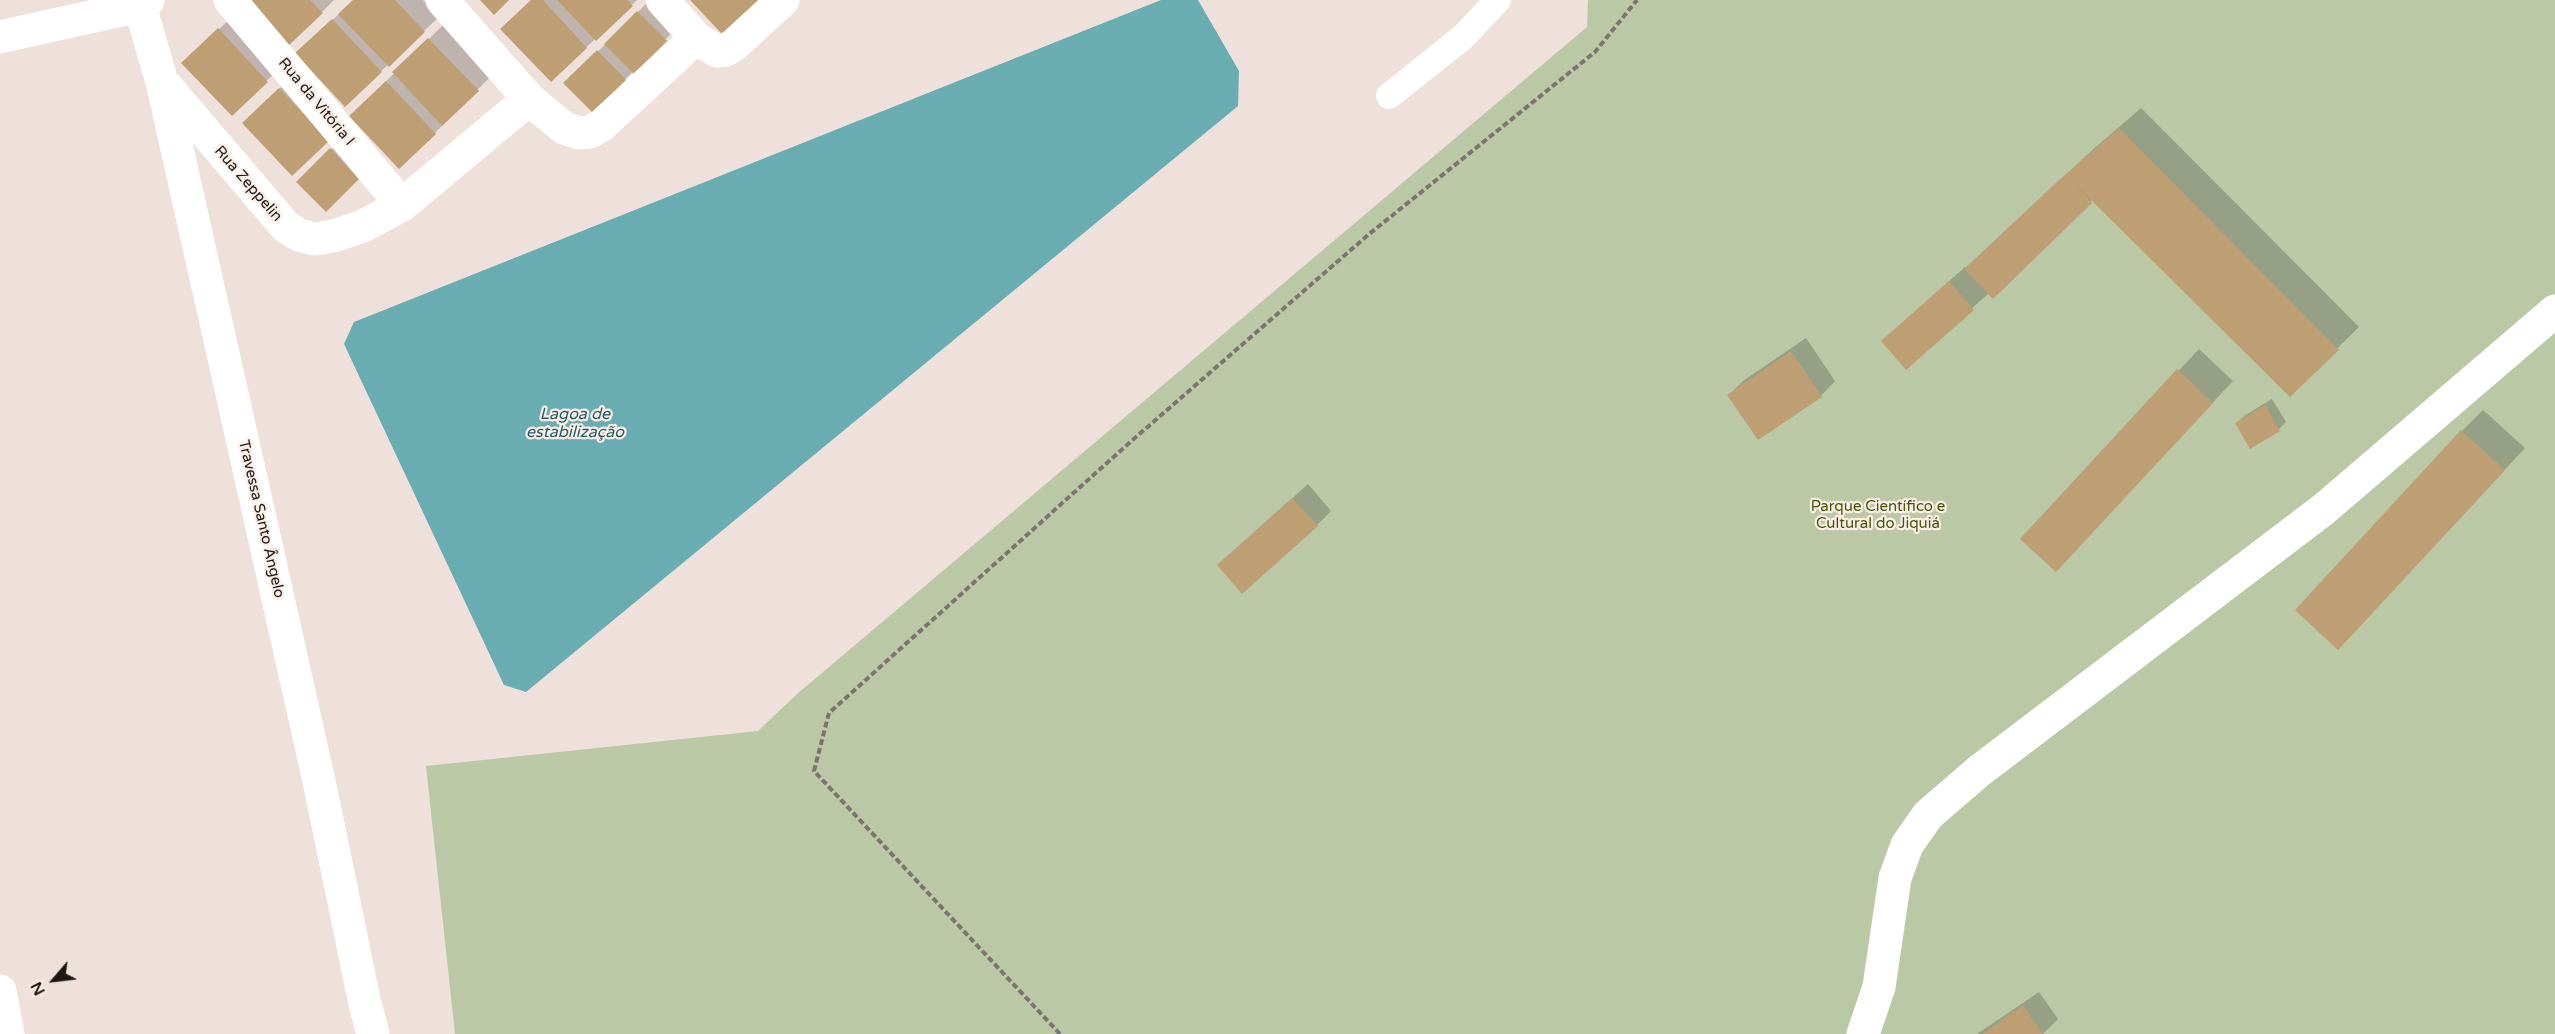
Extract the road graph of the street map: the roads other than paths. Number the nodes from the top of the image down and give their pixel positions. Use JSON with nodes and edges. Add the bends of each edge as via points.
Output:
{"nodes":[{"id":1,"x":230,"y":0,"type":"edge"},
{"id":2,"x":442,"y":0,"type":"edge"},
{"id":3,"x":662,"y":0,"type":"edge"},
{"id":4,"x":783,"y":0,"type":"edge"},
{"id":5,"x":1498,"y":0,"type":"edge"},
{"id":6,"x":144,"y":3,"type":"edge"},
{"id":7,"x":0,"y":37,"type":"edge"},
{"id":8,"x":707,"y":44,"type":"junction"},
{"id":9,"x":162,"y":82,"type":"junction"},
{"id":10,"x":1389,"y":96,"type":"dead end"},
{"id":11,"x":529,"y":99,"type":"junction"},
{"id":12,"x":402,"y":205,"type":"junction"},
{"id":13,"x":2555,"y":311,"type":"edge"},
{"id":14,"x":0,"y":991,"type":"edge"},
{"id":15,"x":8,"y":1034,"type":"edge"},
{"id":16,"x":373,"y":1034,"type":"edge"},
{"id":17,"x":1863,"y":1034,"type":"edge"}],
"edges":[{"from":1,"to":12,"type":"street","name":"Rua da Vitória I"},
{"from":2,"to":11,"type":"street"},
{"from":3,"to":8,"type":"street"},
{"from":4,"to":8,"type":"street","via":[[726,50]]},
{"from":5,"to":10,"type":"lane","via":[[1463,37]]},
{"from":6,"to":7,"type":"street"},
{"from":6,"to":9,"type":"street","name":"Travessa Santo Ângelo"},
{"from":8,"to":11,"type":"street","via":[[590,132],[564,128]]},
{"from":9,"to":12,"type":"street","name":"Rua Zeppelin","via":[[271,212],[299,235],[315,239],[334,236]]},
{"from":9,"to":16,"type":"street","name":"Travessa Santo Ângelo","via":[[320,781]]},
{"from":11,"to":12,"type":"street","name":"Rua Zeppelin"},
{"from":13,"to":17,"type":"street","via":[[2324,509],[1989,764],[1928,815],[1907,845],[1894,878],[1879,987]]},
{"from":14,"to":15,"type":"street"}]}
